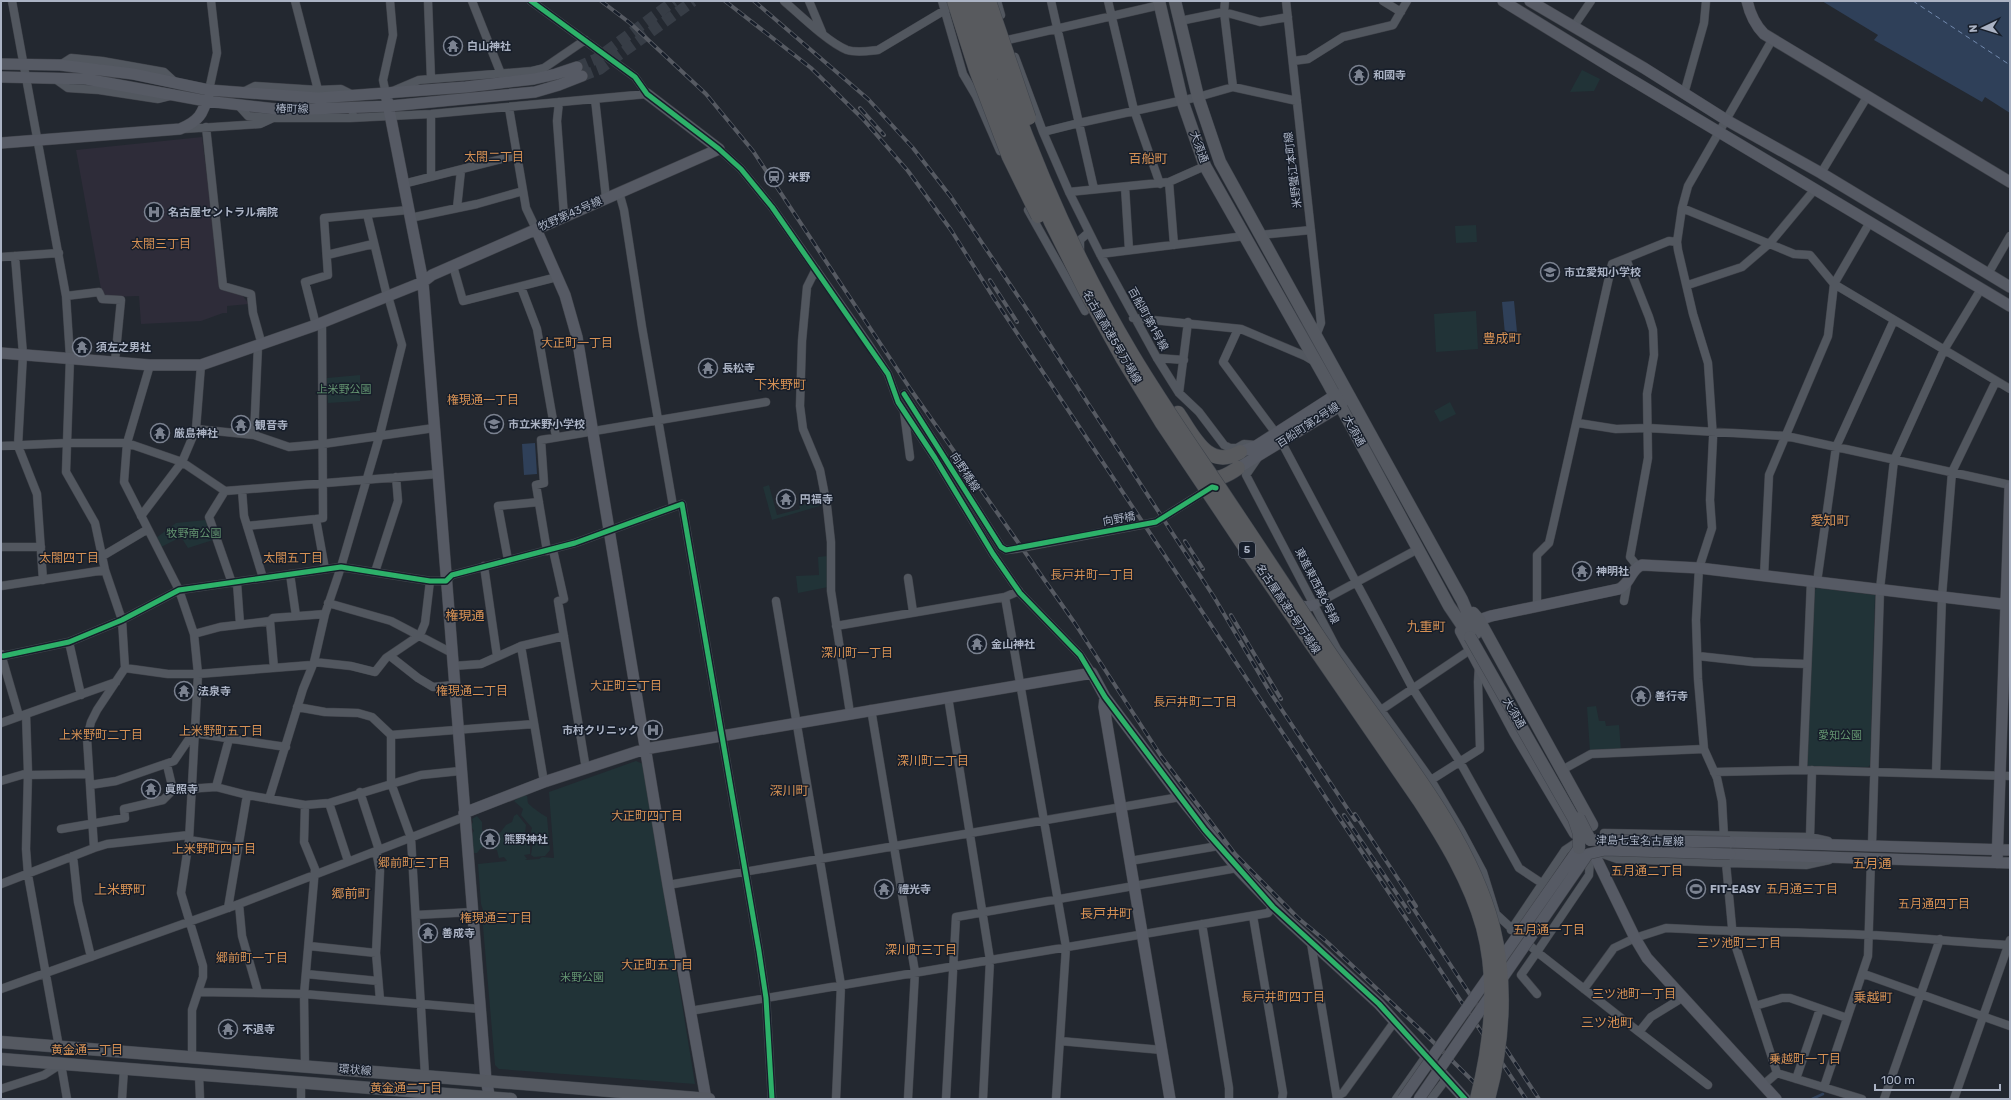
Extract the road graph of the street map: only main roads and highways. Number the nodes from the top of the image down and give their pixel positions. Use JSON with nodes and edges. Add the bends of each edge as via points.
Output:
{"nodes":[{"id":1,"x":964,"y":1,"type":"edge"},
{"id":2,"x":979,"y":1,"type":"edge"},
{"id":3,"x":989,"y":1,"type":"edge"},
{"id":4,"x":1176,"y":1,"type":"edge"},
{"id":5,"x":1160,"y":3,"type":"edge"},
{"id":6,"x":950,"y":5,"type":"edge"},
{"id":7,"x":1235,"y":450,"type":"road end"},
{"id":8,"x":1238,"y":468,"type":"road end"},
{"id":9,"x":1462,"y":600,"type":"junction"},
{"id":10,"x":1449,"y":606,"type":"junction"},
{"id":11,"x":1473,"y":635,"type":"junction"},
{"id":12,"x":1592,"y":824,"type":"junction"},
{"id":13,"x":1586,"y":849,"type":"junction"},
{"id":14,"x":1,"y":1042,"type":"edge"},
{"id":15,"x":1,"y":1059,"type":"edge"},
{"id":16,"x":427,"y":1096,"type":"edge"},
{"id":17,"x":490,"y":1098,"type":"edge"},
{"id":18,"x":511,"y":1099,"type":"edge"},
{"id":19,"x":707,"y":1099,"type":"edge"},
{"id":20,"x":1477,"y":1099,"type":"edge"},
{"id":21,"x":1488,"y":1099,"type":"edge"}],
"edges":[{"from":1,"to":20,"type":"highway","name":"名古屋高速5号万場線","number":"5","bridge":true,"via":[[991,82],[1047,215],[1123,359],[1162,423],[1419,800],[1464,879],[1483,928],[1491,978],[1487,1056]]},
{"from":2,"to":21,"type":"highway","name":"名古屋高速5号万場線","number":"5","bridge":true,"via":[[1029,146],[1056,209],[1131,353],[1339,666],[1428,793],[1473,872],[1492,924],[1501,971],[1500,1031]]},
{"from":3,"to":7,"type":"highway","bridge":true,"via":[[1036,142],[1066,211],[1138,349],[1204,450],[1224,459]]},
{"from":4,"to":9,"type":"main road","name":"大須通","via":[[1198,97],[1220,162]]},
{"from":5,"to":10,"type":"main road","name":"大須通","via":[[1182,100],[1205,166]]},
{"from":6,"to":8,"type":"highway","bridge":true,"via":[[1012,164],[1118,362],[1159,425],[1195,472],[1208,478],[1225,476]]},
{"from":9,"to":11,"type":"main road","name":"大須通"},
{"from":9,"to":12,"type":"main road","via":[[1479,620]]},
{"from":10,"to":11,"type":"main road","name":"大須通"},
{"from":10,"to":13,"type":"main road","via":[[1515,732]]},
{"from":11,"to":13,"type":"main road","name":"大須通","bridge":true,"via":[[1574,819]]},
{"from":11,"to":13,"type":"main road","name":"大須通","bridge":true,"via":[[1590,840],[1590,848]]},
{"from":12,"to":13,"type":"main road","via":[[1582,826]]},
{"from":12,"to":13,"type":"main road","via":[[1604,833],[1605,844]]},
{"from":14,"to":19,"type":"main road","name":"環状線"},
{"from":15,"to":16,"type":"main road","name":"環状線","via":[[301,1083]]},
{"from":16,"to":17,"type":"main road","name":"環状線"},
{"from":17,"to":18,"type":"main road","name":"環状線"}]}
